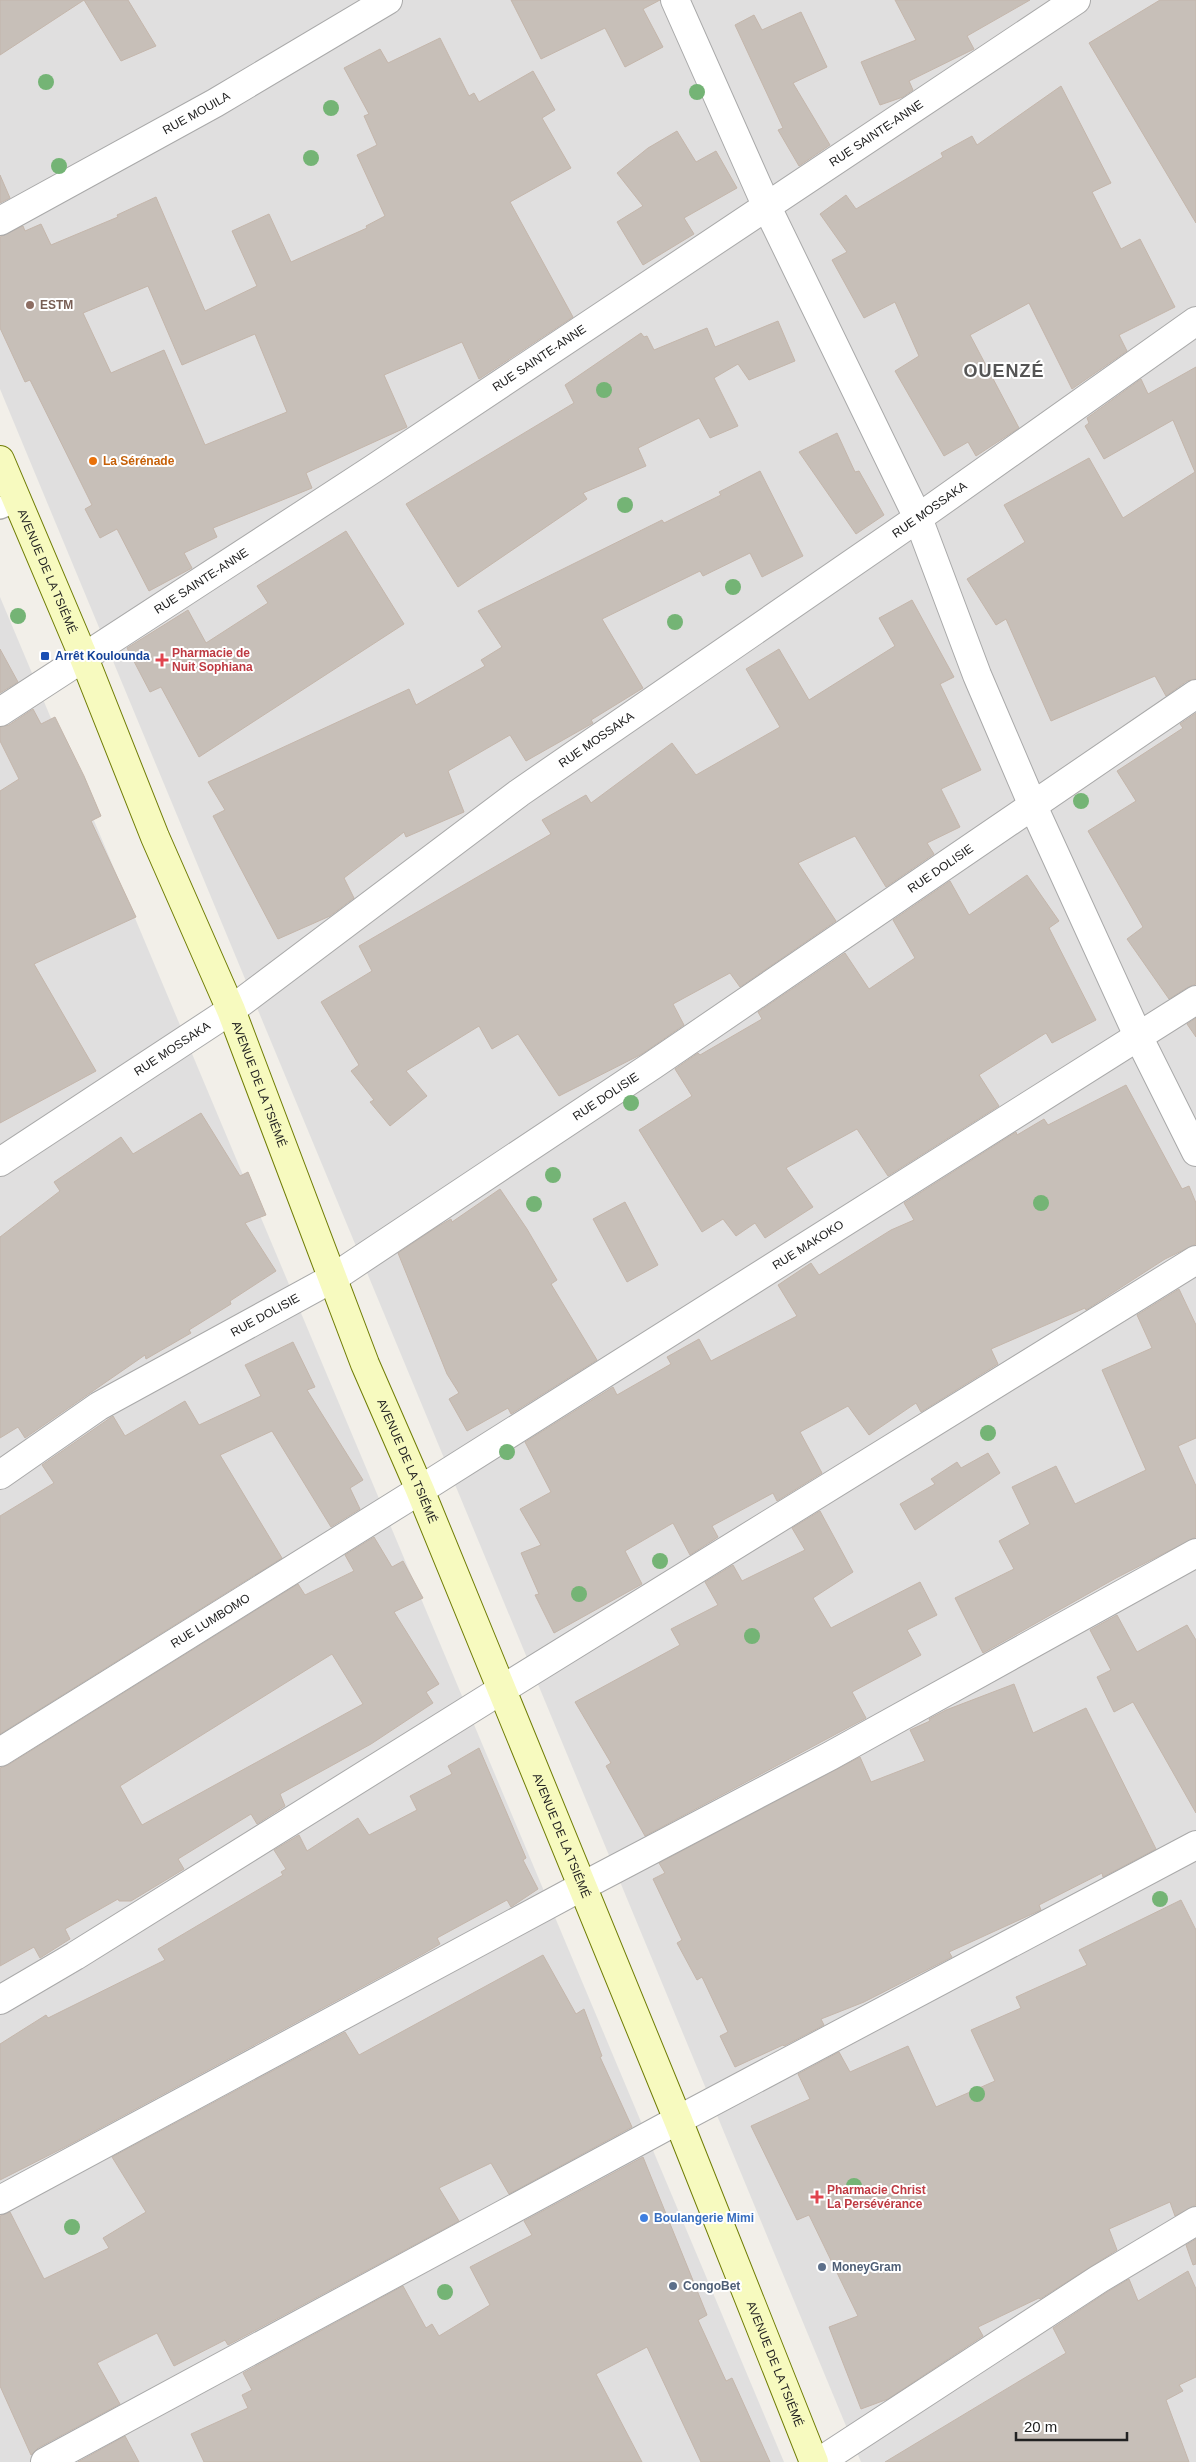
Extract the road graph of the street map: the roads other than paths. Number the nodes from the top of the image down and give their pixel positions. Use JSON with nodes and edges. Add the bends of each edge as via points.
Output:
{"nodes":[{"id":1,"x":388,"y":0,"type":"edge"},
{"id":2,"x":675,"y":0,"type":"edge"},
{"id":3,"x":1076,"y":0,"type":"edge"},
{"id":4,"x":766,"y":205,"type":"junction"},
{"id":5,"x":0,"y":222,"type":"edge"},
{"id":6,"x":1196,"y":321,"type":"edge"},
{"id":7,"x":0,"y":460,"type":"edge"},
{"id":8,"x":8,"y":504,"type":"edge"},
{"id":9,"x":918,"y":518,"type":"junction"},
{"id":10,"x":84,"y":658,"type":"junction"},
{"id":11,"x":1196,"y":694,"type":"edge"},
{"id":12,"x":0,"y":712,"type":"edge"},
{"id":13,"x":1033,"y":806,"type":"junction"},
{"id":14,"x":1196,"y":1000,"type":"edge"},
{"id":15,"x":231,"y":1010,"type":"junction"},
{"id":16,"x":1139,"y":1038,"type":"junction"},
{"id":17,"x":1196,"y":1152,"type":"edge"},
{"id":18,"x":0,"y":1162,"type":"edge"},
{"id":19,"x":1196,"y":1260,"type":"edge"},
{"id":20,"x":333,"y":1278,"type":"junction"},
{"id":21,"x":0,"y":1475,"type":"edge"},
{"id":22,"x":420,"y":1490,"type":"junction"},
{"id":23,"x":1196,"y":1552,"type":"edge"},
{"id":24,"x":501,"y":1690,"type":"junction"},
{"id":25,"x":0,"y":1752,"type":"edge"},
{"id":26,"x":1196,"y":1845,"type":"edge"},
{"id":27,"x":581,"y":1887,"type":"junction"},
{"id":28,"x":0,"y":2000,"type":"edge"},
{"id":29,"x":678,"y":2120,"type":"junction"},
{"id":30,"x":0,"y":2200,"type":"edge"},
{"id":31,"x":1196,"y":2220,"type":"edge"},
{"id":32,"x":46,"y":2462,"type":"edge"},
{"id":33,"x":814,"y":2462,"type":"edge"},
{"id":34,"x":819,"y":2462,"type":"edge"}],
"edges":[{"from":1,"to":5,"type":"street","name":"RUE MOUILA","via":[[215,103]]},
{"from":2,"to":4,"type":"street"},
{"from":3,"to":4,"type":"street","name":"RUE SAINTE-ANNE"},
{"from":4,"to":9,"type":"street"},
{"from":4,"to":10,"type":"street","name":"RUE SAINTE-ANNE"},
{"from":6,"to":9,"type":"street","name":"RUE MOSSAKA"},
{"from":7,"to":8,"type":"main road","name":"AVENUE DE LA TSIÉMÉ"},
{"from":8,"to":10,"type":"main road","name":"AVENUE DE LA TSIÉMÉ"},
{"from":9,"to":13,"type":"street","via":[[977,675]]},
{"from":9,"to":15,"type":"street","name":"RUE MOSSAKA","via":[[520,793]]},
{"from":10,"to":12,"type":"street","name":"RUE SAINTE-ANNE"},
{"from":10,"to":15,"type":"main road","name":"AVENUE DE LA TSIÉMÉ","via":[[155,837]]},
{"from":11,"to":13,"type":"street","name":"RUE DOLISIE"},
{"from":13,"to":16,"type":"street"},
{"from":13,"to":20,"type":"street","name":"RUE DOLISIE"},
{"from":14,"to":16,"type":"street","name":"RUE MAKOKO"},
{"from":15,"to":18,"type":"street","name":"RUE MOSSAKA"},
{"from":15,"to":20,"type":"main road","name":"AVENUE DE LA TSIÉMÉ"},
{"from":16,"to":17,"type":"street"},
{"from":16,"to":22,"type":"street","name":"RUE MAKOKO"},
{"from":19,"to":24,"type":"street"},
{"from":20,"to":21,"type":"street","name":"RUE DOLISIE","via":[[99,1406]]},
{"from":20,"to":22,"type":"main road","name":"AVENUE DE LA TSIÉMÉ","via":[[365,1364]]},
{"from":22,"to":24,"type":"main road","name":"AVENUE DE LA TSIÉMÉ"},
{"from":22,"to":25,"type":"street","name":"RUE LUMBOMO"},
{"from":23,"to":27,"type":"street","via":[[830,1756]]},
{"from":24,"to":27,"type":"main road","name":"AVENUE DE LA TSIÉMÉ"},
{"from":24,"to":28,"type":"street"},
{"from":26,"to":29,"type":"street"},
{"from":27,"to":29,"type":"main road","name":"AVENUE DE LA TSIÉMÉ"},
{"from":27,"to":30,"type":"street"},
{"from":29,"to":32,"type":"street"},
{"from":29,"to":33,"type":"main road","name":"AVENUE DE LA TSIÉMÉ"},
{"from":31,"to":34,"type":"street","via":[[1099,2279]]}]}
